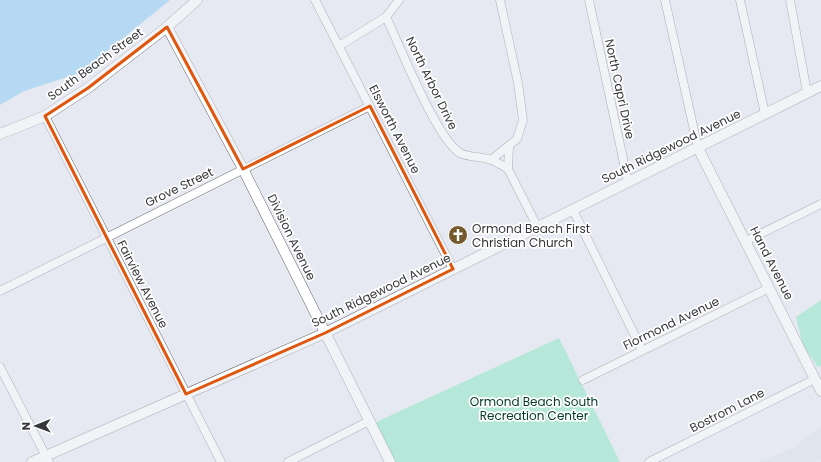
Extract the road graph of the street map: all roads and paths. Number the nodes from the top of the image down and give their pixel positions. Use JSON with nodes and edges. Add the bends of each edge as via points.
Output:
{"nodes":[{"id":1,"x":197,"y":0,"type":"edge"},
{"id":2,"x":316,"y":0,"type":"edge"},
{"id":3,"x":399,"y":0,"type":"edge"},
{"id":4,"x":500,"y":0,"type":"edge"},
{"id":5,"x":590,"y":0,"type":"edge"},
{"id":6,"x":665,"y":0,"type":"edge"},
{"id":7,"x":740,"y":0,"type":"edge"},
{"id":8,"x":790,"y":0,"type":"edge"},
{"id":9,"x":386,"y":17,"type":"junction"},
{"id":10,"x":166,"y":27,"type":"junction"},
{"id":11,"x":339,"y":46,"type":"junction"},
{"id":12,"x":821,"y":86,"type":"edge"},
{"id":13,"x":807,"y":92,"type":"junction"},
{"id":14,"x":370,"y":106,"type":"junction"},
{"id":15,"x":766,"y":114,"type":"junction"},
{"id":16,"x":45,"y":116,"type":"junction"},
{"id":17,"x":0,"y":134,"type":"edge"},
{"id":18,"x":509,"y":146,"type":"junction"},
{"id":19,"x":698,"y":148,"type":"junction"},
{"id":20,"x":491,"y":160,"type":"junction"},
{"id":21,"x":243,"y":169,"type":"junction"},
{"id":22,"x":508,"y":169,"type":"junction"},
{"id":23,"x":628,"y":182,"type":"junction"},
{"id":24,"x":821,"y":204,"type":"edge"},
{"id":25,"x":573,"y":210,"type":"junction"},
{"id":26,"x":538,"y":228,"type":"junction"},
{"id":27,"x":105,"y":237,"type":"junction"},
{"id":28,"x":746,"y":241,"type":"junction"},
{"id":29,"x":453,"y":269,"type":"junction"},
{"id":30,"x":769,"y":288,"type":"junction"},
{"id":31,"x":0,"y":291,"type":"edge"},
{"id":32,"x":325,"y":333,"type":"junction"},
{"id":33,"x":642,"y":350,"type":"junction"},
{"id":34,"x":0,"y":367,"type":"edge"},
{"id":35,"x":815,"y":379,"type":"junction"},
{"id":36,"x":583,"y":380,"type":"dead end"},
{"id":37,"x":821,"y":391,"type":"edge"},
{"id":38,"x":186,"y":394,"type":"junction"},
{"id":39,"x":369,"y":421,"type":"junction"},
{"id":40,"x":47,"y":459,"type":"edge"},
{"id":41,"x":32,"y":462,"type":"edge"},
{"id":42,"x":221,"y":462,"type":"edge"},
{"id":43,"x":288,"y":462,"type":"edge"},
{"id":44,"x":390,"y":462,"type":"edge"},
{"id":45,"x":649,"y":462,"type":"edge"}],
"edges":[{"from":1,"to":10,"type":"street","name":"South Beach Street"},
{"from":2,"to":11,"type":"street","name":"Elsworth Avenue"},
{"from":3,"to":9,"type":"street"},
{"from":4,"to":18,"type":"street","via":[[518,83],[523,120],[517,139]]},
{"from":5,"to":23,"type":"street","name":"North Capri Drive"},
{"from":6,"to":19,"type":"street"},
{"from":7,"to":15,"type":"street"},
{"from":8,"to":13,"type":"street"},
{"from":9,"to":11,"type":"street"},
{"from":9,"to":20,"type":"street","name":"North Arbor Drive","via":[[427,105],[447,141],[459,152],[472,158]]},
{"from":10,"to":16,"type":"street","name":"South Beach Street","via":[[88,88]]},
{"from":10,"to":21,"type":"street","name":"Division Avenue"},
{"from":11,"to":14,"type":"street","name":"Elsworth Avenue"},
{"from":12,"to":13,"type":"street","name":"South Ridgewood Avenue"},
{"from":13,"to":15,"type":"street","name":"South Ridgewood Avenue"},
{"from":14,"to":21,"type":"street","name":"Grove Street"},
{"from":14,"to":29,"type":"street","name":"Elsworth Avenue"},
{"from":15,"to":19,"type":"street","name":"South Ridgewood Avenue"},
{"from":16,"to":17,"type":"street","name":"South Beach Street"},
{"from":16,"to":27,"type":"street","name":"Fairview Avenue"},
{"from":18,"to":20,"type":"street"},
{"from":18,"to":22,"type":"street"},
{"from":19,"to":23,"type":"street","name":"South Ridgewood Avenue"},
{"from":19,"to":28,"type":"street","name":"Hand Avenue"},
{"from":20,"to":22,"type":"street","name":"North Arbor Drive"},
{"from":21,"to":27,"type":"street","name":"Grove Street"},
{"from":21,"to":32,"type":"street","name":"Division Avenue"},
{"from":22,"to":26,"type":"street"},
{"from":23,"to":25,"type":"street","name":"South Ridgewood Avenue"},
{"from":24,"to":28,"type":"street"},
{"from":25,"to":26,"type":"street","name":"South Ridgewood Avenue"},
{"from":25,"to":33,"type":"street"},
{"from":26,"to":29,"type":"street","name":"South Ridgewood Avenue"},
{"from":27,"to":31,"type":"street","name":"Grove Street"},
{"from":27,"to":38,"type":"street","name":"Fairview Avenue"},
{"from":28,"to":30,"type":"street","name":"Hand Avenue"},
{"from":29,"to":32,"type":"street","name":"South Ridgewood Avenue"},
{"from":30,"to":33,"type":"street","name":"Flormond Avenue"},
{"from":30,"to":35,"type":"street","name":"Hand Avenue"},
{"from":32,"to":38,"type":"street","name":"South Ridgewood Avenue"},
{"from":32,"to":39,"type":"street","name":"Division Avenue"},
{"from":33,"to":36,"type":"street","name":"Flormond Avenue"},
{"from":34,"to":40,"type":"street"},
{"from":35,"to":37,"type":"street","name":"Hand Avenue"},
{"from":35,"to":45,"type":"street","name":"Bostrom Lane"},
{"from":38,"to":40,"type":"street","name":"South Ridgewood Avenue"},
{"from":38,"to":42,"type":"street","name":"Fairview Avenue"},
{"from":39,"to":43,"type":"street"},
{"from":39,"to":44,"type":"street","name":"Division Avenue"},
{"from":40,"to":41,"type":"street","name":"South Ridgewood Avenue"}]}
